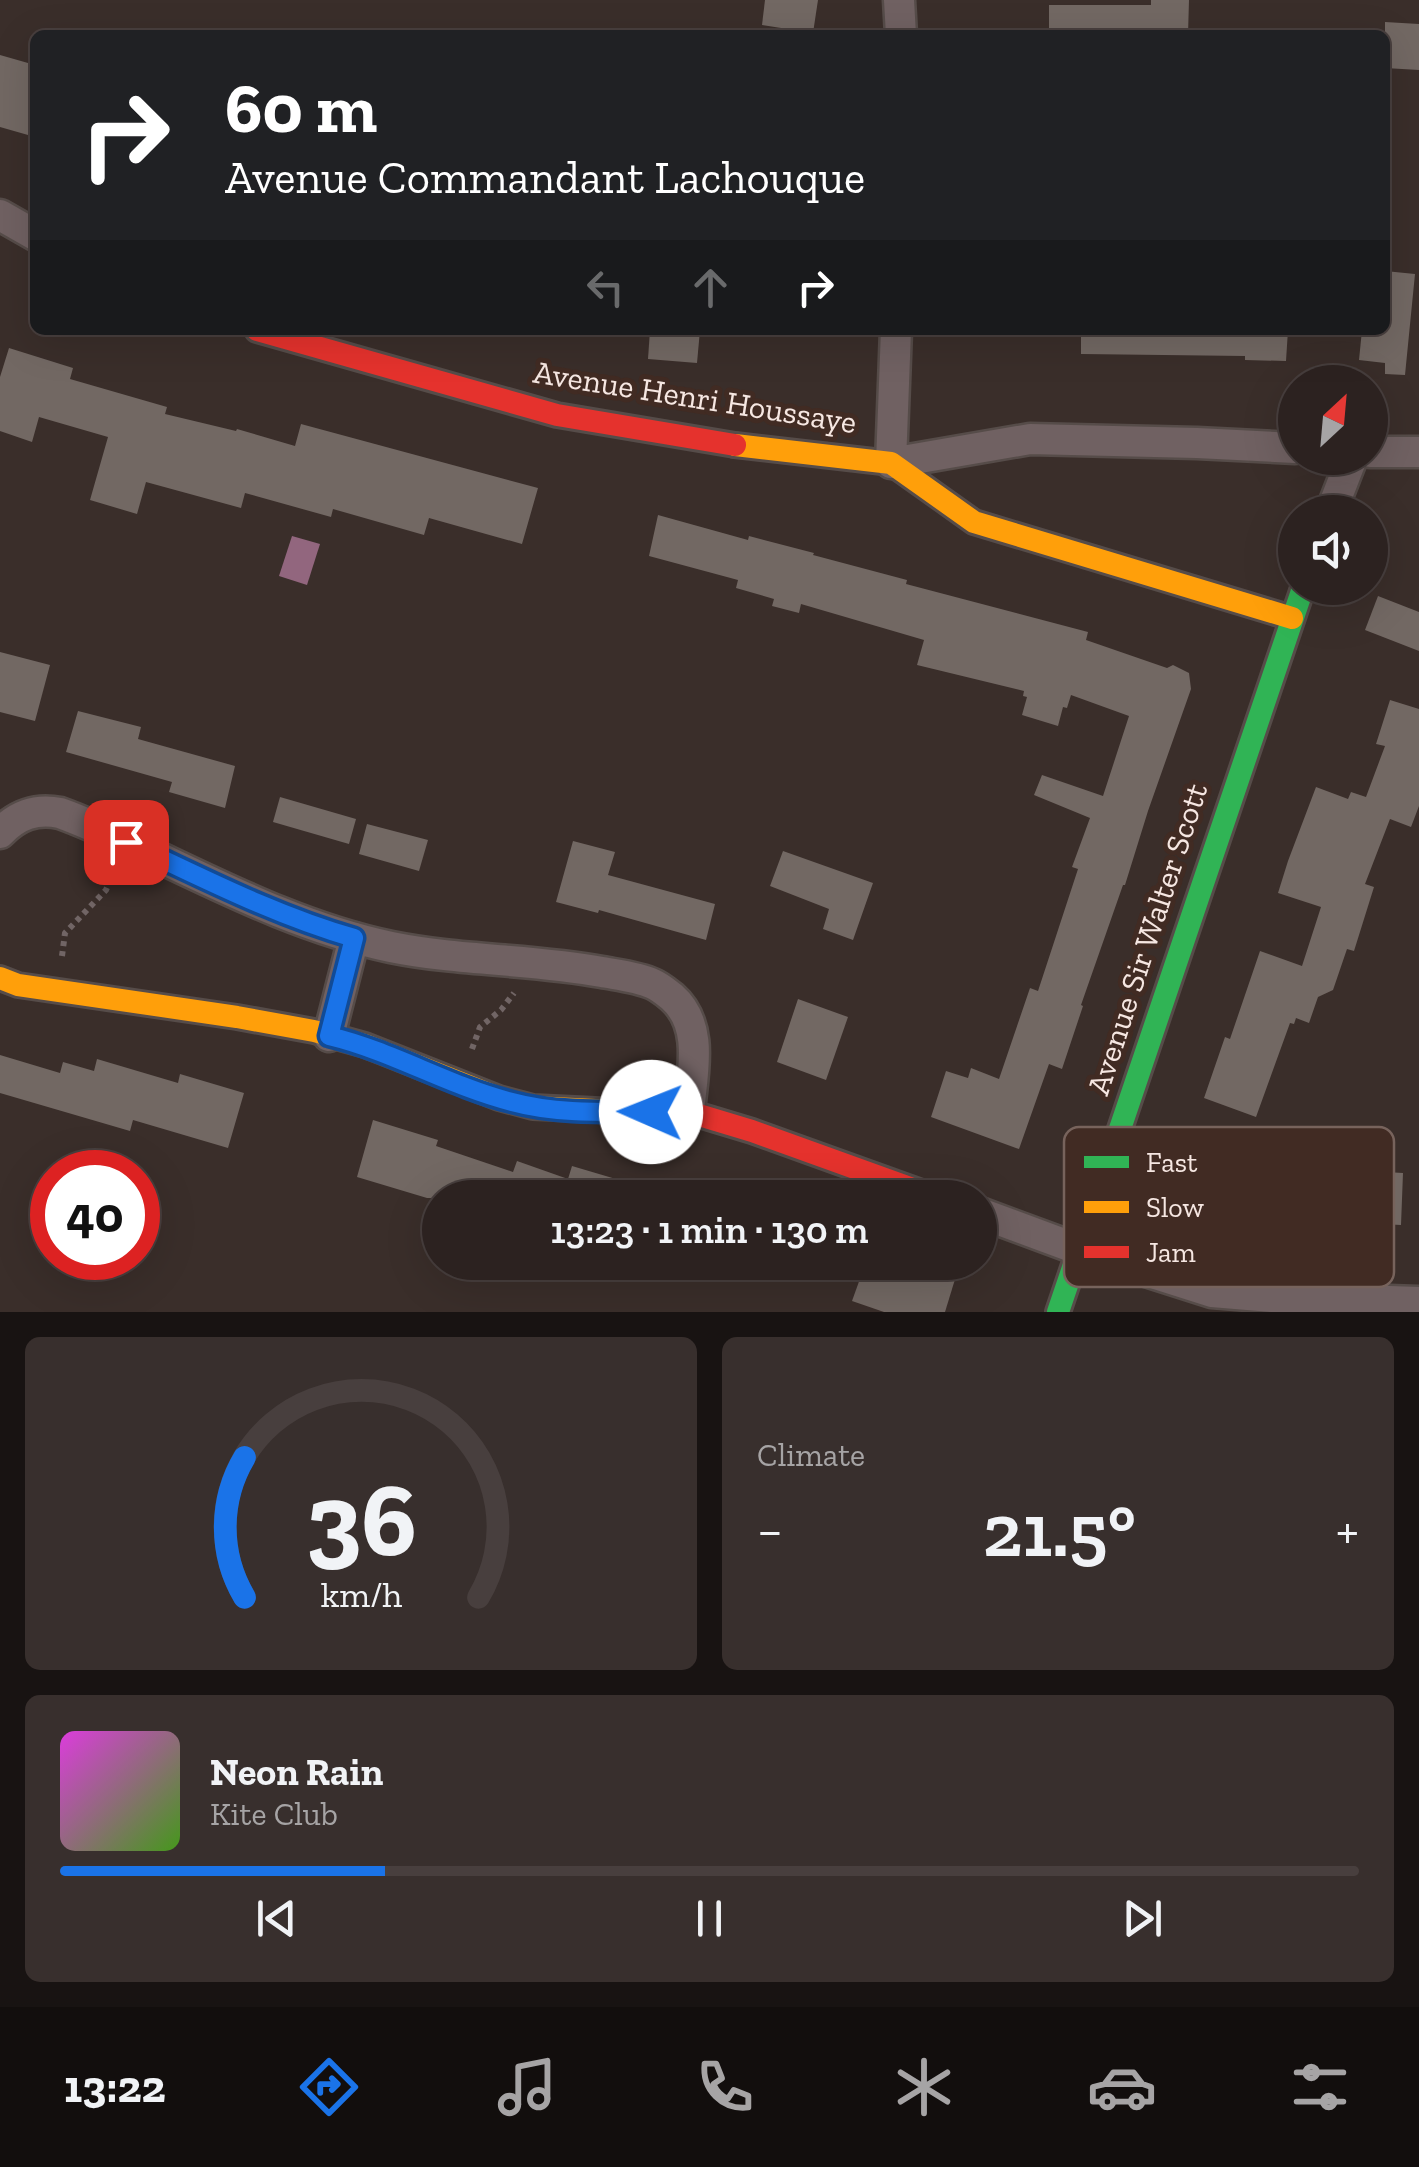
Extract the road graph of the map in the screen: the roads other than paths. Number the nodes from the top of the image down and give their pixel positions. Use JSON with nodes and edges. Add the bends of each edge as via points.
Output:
{"nodes":[{"id":1,"x":899,"y":0,"type":"edge"},
{"id":2,"x":901,"y":30,"type":"edge"},
{"id":3,"x":0,"y":215,"type":"edge"},
{"id":4,"x":30,"y":232,"type":"edge"},
{"id":5,"x":276,"y":335,"type":"edge"},
{"id":6,"x":896,"y":335,"type":"edge"},
{"id":7,"x":1278,"y":447,"type":"edge"},
{"id":8,"x":1388,"y":452,"type":"edge"},
{"id":9,"x":1419,"y":452,"type":"edge"},
{"id":10,"x":891,"y":463,"type":"junction"},
{"id":11,"x":1297,"y":605,"type":"edge"},
{"id":12,"x":1292,"y":618,"type":"junction"},
{"id":13,"x":0,"y":833,"type":"edge"},
{"id":14,"x":354,"y":938,"type":"junction"},
{"id":15,"x":0,"y":978,"type":"edge"},
{"id":16,"x":329,"y":1036,"type":"junction"},
{"id":17,"x":688,"y":1112,"type":"junction"},
{"id":18,"x":1121,"y":1127,"type":"edge"},
{"id":19,"x":889,"y":1180,"type":"edge"},
{"id":20,"x":997,"y":1219,"type":"edge"},
{"id":21,"x":1064,"y":1244,"type":"edge"},
{"id":22,"x":1067,"y":1287,"type":"edge"},
{"id":23,"x":1196,"y":1287,"type":"edge"},
{"id":24,"x":1419,"y":1302,"type":"edge"},
{"id":25,"x":1058,"y":1312,"type":"edge"}],
"edges":[{"from":1,"to":2,"type":"street"},
{"from":3,"to":4,"type":"street"},
{"from":5,"to":10,"type":"street","name":"Avenue Henri Houssaye","via":[[557,415],[716,443]]},
{"from":6,"to":10,"type":"street"},
{"from":7,"to":10,"type":"street","name":"Avenue Henri Houssaye","via":[[1030,439]]},
{"from":8,"to":9,"type":"street"},
{"from":10,"to":12,"type":"street","name":"Avenue Henri Houssaye","via":[[974,522]]},
{"from":11,"to":12,"type":"street","name":"Avenue Sir Walter Scott"},
{"from":12,"to":18,"type":"street","name":"Avenue Sir Walter Scott"},
{"from":13,"to":14,"type":"street","via":[[36,811],[75,818],[253,902]]},
{"from":14,"to":16,"type":"street"},
{"from":14,"to":17,"type":"street","via":[[652,983],[675,1000],[694,1036]]},
{"from":15,"to":16,"type":"street"},
{"from":16,"to":17,"type":"street","via":[[533,1106]]},
{"from":17,"to":19,"type":"street"},
{"from":20,"to":21,"type":"street"},
{"from":22,"to":25,"type":"street","name":"Avenue Sir Walter Scott"},
{"from":23,"to":24,"type":"street"}]}
